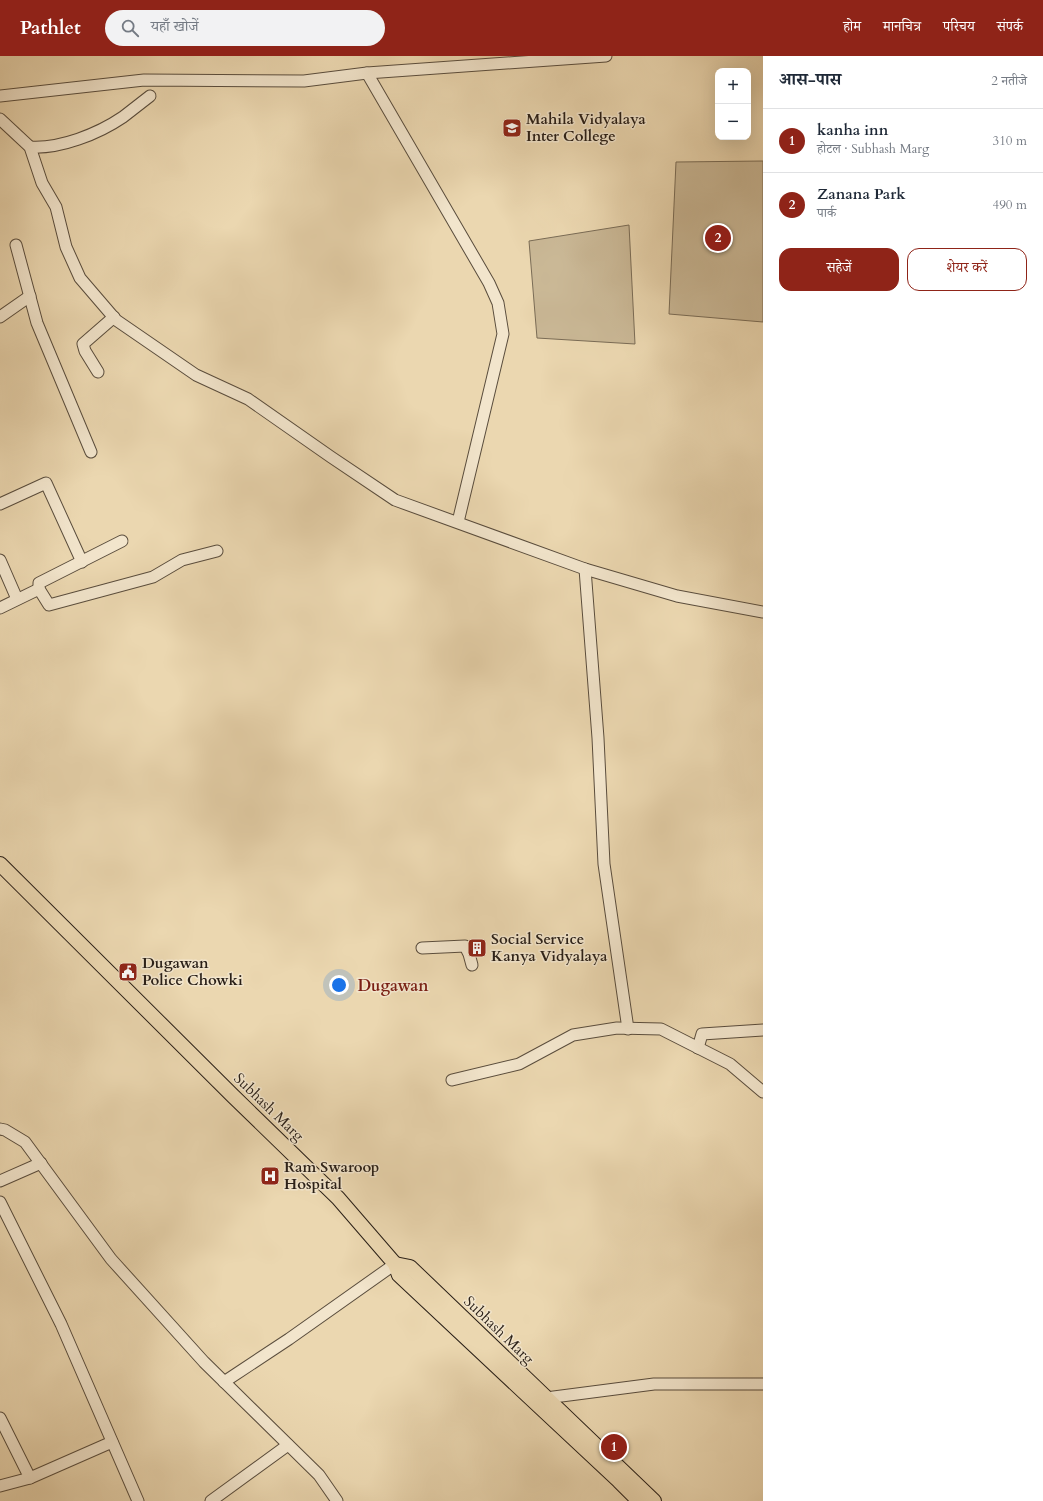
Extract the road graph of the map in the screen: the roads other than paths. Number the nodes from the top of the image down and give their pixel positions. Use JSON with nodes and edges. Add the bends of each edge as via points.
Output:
{"nodes":[{"id":1,"x":606,"y":56,"type":"edge"},
{"id":2,"x":367,"y":73,"type":"junction"},
{"id":3,"x":0,"y":96,"type":"edge"},
{"id":4,"x":150,"y":96,"type":"dead end"},
{"id":5,"x":0,"y":119,"type":"edge"},
{"id":6,"x":30,"y":147,"type":"junction"},
{"id":7,"x":16,"y":245,"type":"dead end"},
{"id":8,"x":30,"y":296,"type":"junction"},
{"id":9,"x":0,"y":317,"type":"edge"},
{"id":10,"x":114,"y":317,"type":"junction"},
{"id":11,"x":98,"y":372,"type":"dead end"},
{"id":12,"x":91,"y":452,"type":"dead end"},
{"id":13,"x":0,"y":504,"type":"edge"},
{"id":14,"x":458,"y":522,"type":"junction"},
{"id":15,"x":122,"y":542,"type":"dead end"},
{"id":16,"x":217,"y":551,"type":"dead end"},
{"id":17,"x":0,"y":560,"type":"edge"},
{"id":18,"x":82,"y":562,"type":"junction"},
{"id":19,"x":585,"y":569,"type":"junction"},
{"id":20,"x":39,"y":589,"type":"junction"},
{"id":21,"x":17,"y":599,"type":"junction"},
{"id":22,"x":0,"y":608,"type":"edge"},
{"id":23,"x":763,"y":612,"type":"edge"},
{"id":24,"x":0,"y":864,"type":"edge"},
{"id":25,"x":422,"y":948,"type":"dead end"},
{"id":26,"x":472,"y":965,"type":"dead end"},
{"id":27,"x":628,"y":1029,"type":"junction"},
{"id":28,"x":763,"y":1030,"type":"edge"},
{"id":29,"x":698,"y":1048,"type":"junction"},
{"id":30,"x":452,"y":1080,"type":"dead end"},
{"id":31,"x":763,"y":1092,"type":"edge"},
{"id":32,"x":0,"y":1129,"type":"edge"},
{"id":33,"x":41,"y":1163,"type":"junction"},
{"id":34,"x":0,"y":1181,"type":"edge"},
{"id":35,"x":0,"y":1202,"type":"edge"},
{"id":36,"x":395,"y":1264,"type":"junction"},
{"id":37,"x":224,"y":1382,"type":"junction"},
{"id":38,"x":763,"y":1384,"type":"edge"},
{"id":39,"x":542,"y":1401,"type":"junction"},
{"id":40,"x":0,"y":1418,"type":"edge"},
{"id":41,"x":112,"y":1442,"type":"junction"},
{"id":42,"x":288,"y":1445,"type":"junction"},
{"id":43,"x":30,"y":1478,"type":"junction"},
{"id":44,"x":0,"y":1486,"type":"edge"},
{"id":45,"x":138,"y":1501,"type":"edge"},
{"id":46,"x":211,"y":1501,"type":"edge"},
{"id":47,"x":336,"y":1501,"type":"edge"},
{"id":48,"x":649,"y":1501,"type":"edge"}],
"edges":[{"from":1,"to":2,"type":"street"},
{"from":2,"to":3,"type":"street","via":[[304,80],[144,80]]},
{"from":2,"to":14,"type":"street","via":[[489,283],[498,303],[502,334]]},
{"from":4,"to":6,"type":"street","via":[[106,127],[70,142],[44,148]]},
{"from":5,"to":6,"type":"street"},
{"from":6,"to":10,"type":"street","via":[[42,183],[56,206],[66,247],[80,278]]},
{"from":7,"to":8,"type":"street"},
{"from":8,"to":9,"type":"street"},
{"from":8,"to":12,"type":"street","via":[[37,323]]},
{"from":10,"to":11,"type":"street","via":[[83,344]]},
{"from":10,"to":14,"type":"street","via":[[196,375],[248,399],[395,500]]},
{"from":13,"to":18,"type":"street","via":[[46,483]]},
{"from":14,"to":19,"type":"street"},
{"from":15,"to":18,"type":"street"},
{"from":16,"to":20,"type":"street","via":[[182,560],[153,577],[49,605]]},
{"from":17,"to":21,"type":"street"},
{"from":18,"to":20,"type":"street","via":[[39,583]]},
{"from":19,"to":23,"type":"street","via":[[677,596]]},
{"from":19,"to":27,"type":"street","via":[[598,738],[604,864]]},
{"from":20,"to":21,"type":"street"},
{"from":21,"to":22,"type":"street"},
{"from":24,"to":36,"type":"main road","name":"Subhash Marg","via":[[338,1198]]},
{"from":25,"to":26,"type":"street","via":[[465,946]]},
{"from":27,"to":29,"type":"street","via":[[661,1029]]},
{"from":27,"to":30,"type":"street","via":[[617,1028],[573,1035],[519,1064]]},
{"from":28,"to":29,"type":"street","via":[[702,1034]]},
{"from":29,"to":31,"type":"street","via":[[730,1064]]},
{"from":32,"to":33,"type":"street","via":[[25,1142]]},
{"from":33,"to":34,"type":"street"},
{"from":33,"to":37,"type":"street","via":[[110,1259]]},
{"from":35,"to":41,"type":"street","via":[[61,1324]]},
{"from":36,"to":37,"type":"street"},
{"from":36,"to":39,"type":"main road","name":"Subhash Marg","via":[[399,1276]]},
{"from":37,"to":42,"type":"street"},
{"from":38,"to":39,"type":"street","via":[[654,1384]]},
{"from":39,"to":48,"type":"main road","name":"Subhash Marg"},
{"from":40,"to":43,"type":"street"},
{"from":41,"to":43,"type":"street"},
{"from":41,"to":45,"type":"street"},
{"from":42,"to":46,"type":"street"},
{"from":42,"to":47,"type":"street","via":[[318,1475]]},
{"from":43,"to":44,"type":"street"}]}
